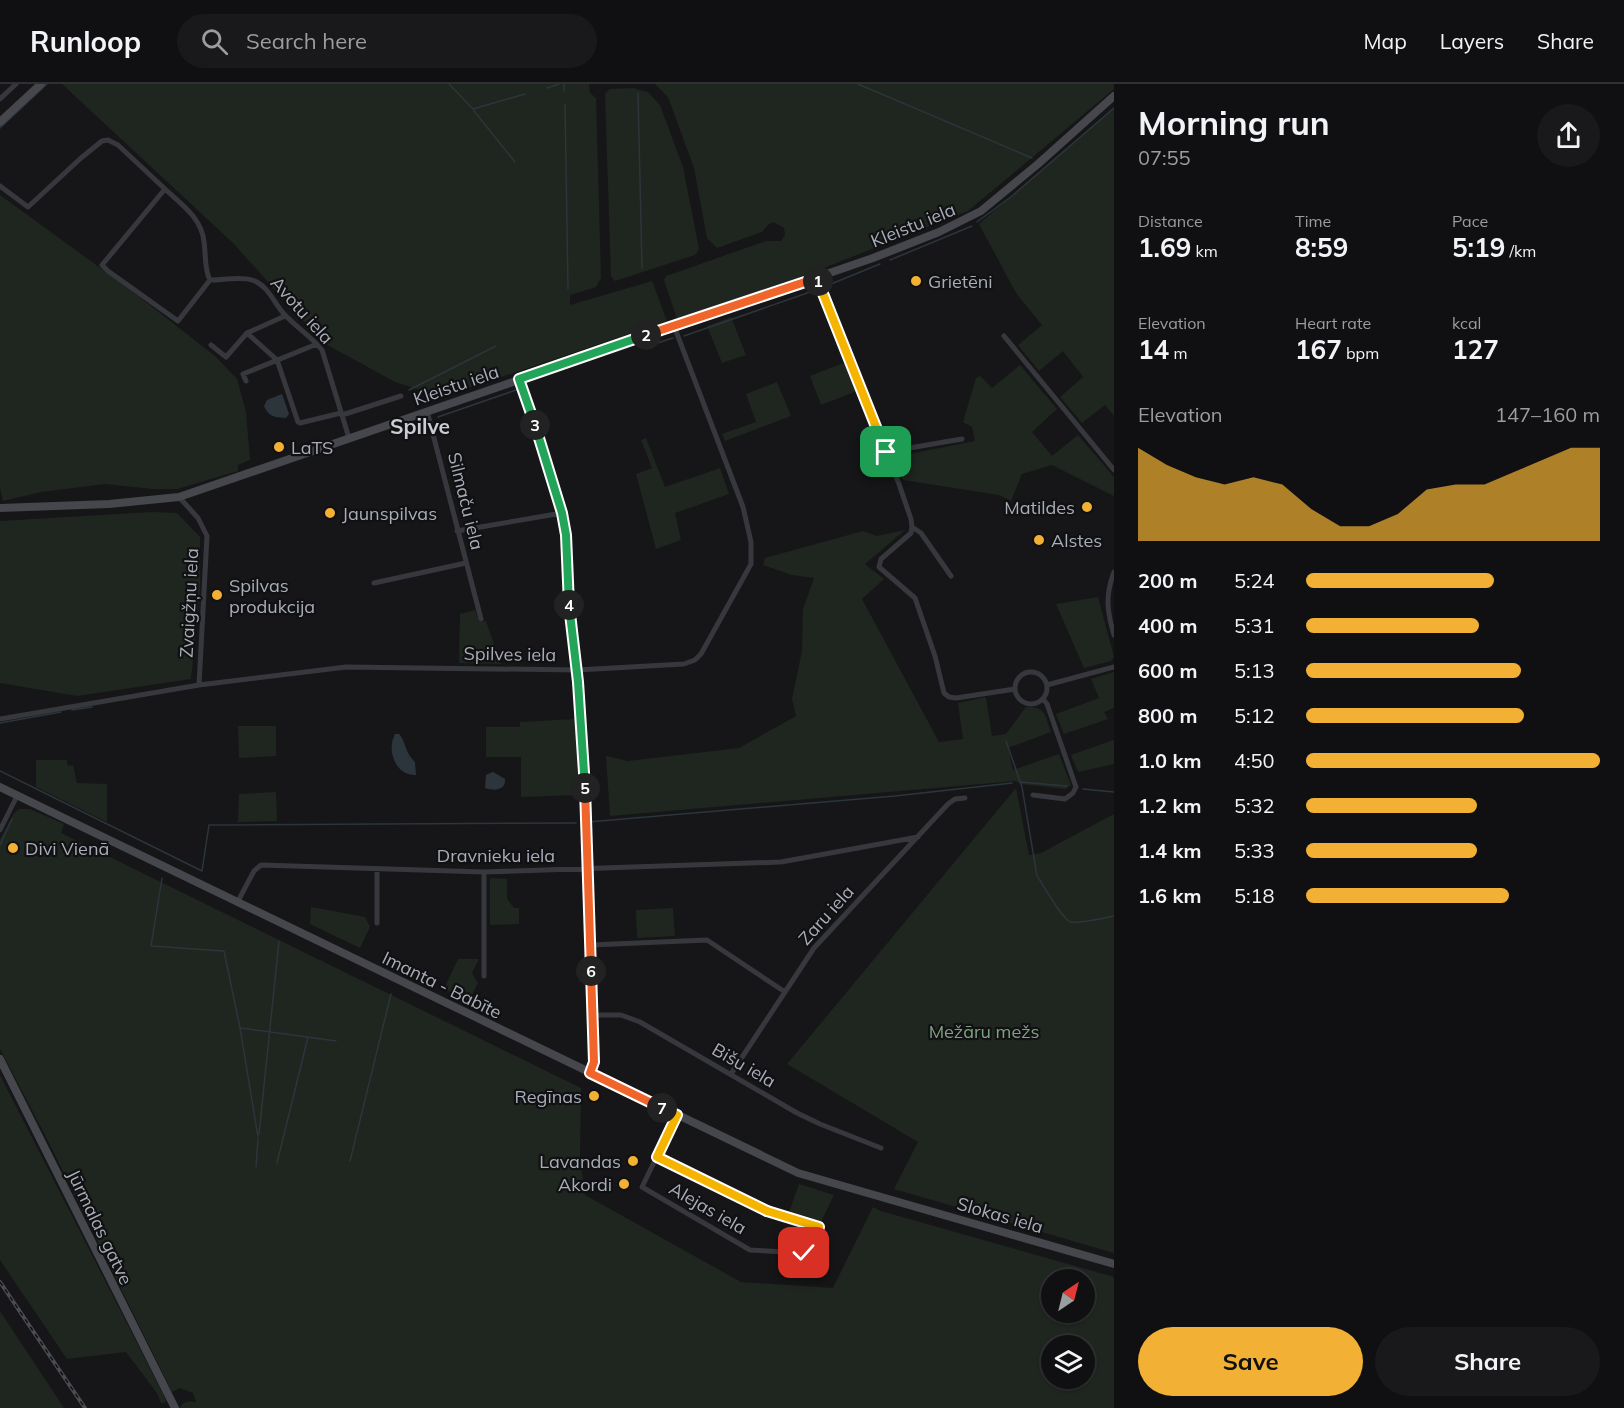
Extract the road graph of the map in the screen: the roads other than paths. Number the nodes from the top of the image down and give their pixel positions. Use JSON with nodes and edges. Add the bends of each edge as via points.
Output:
{"nodes":[{"id":1,"x":16,"y":84,"type":"edge"},
{"id":2,"x":41,"y":84,"type":"edge"},
{"id":3,"x":1114,"y":96,"type":"edge"},
{"id":4,"x":0,"y":99,"type":"edge"},
{"id":5,"x":0,"y":122,"type":"edge"},
{"id":6,"x":0,"y":186,"type":"edge"},
{"id":7,"x":165,"y":189,"type":"junction"},
{"id":8,"x":817,"y":278,"type":"junction"},
{"id":9,"x":210,"y":280,"type":"junction"},
{"id":10,"x":285,"y":316,"type":"junction"},
{"id":11,"x":674,"y":326,"type":"junction"},
{"id":12,"x":247,"y":333,"type":"junction"},
{"id":13,"x":1004,"y":336,"type":"dead end"},
{"id":14,"x":317,"y":344,"type":"junction"},
{"id":15,"x":211,"y":345,"type":"dead end"},
{"id":16,"x":277,"y":360,"type":"junction"},
{"id":17,"x":519,"y":379,"type":"junction"},
{"id":18,"x":246,"y":381,"type":"dead end"},
{"id":19,"x":401,"y":396,"type":"dead end"},
{"id":20,"x":427,"y":411,"type":"junction"},
{"id":21,"x":341,"y":414,"type":"junction"},
{"id":22,"x":349,"y":438,"type":"junction"},
{"id":23,"x":962,"y":439,"type":"dead end"},
{"id":24,"x":886,"y":452,"type":"junction"},
{"id":25,"x":1114,"y":470,"type":"edge"},
{"id":26,"x":179,"y":497,"type":"junction"},
{"id":27,"x":0,"y":508,"type":"edge"},
{"id":28,"x":562,"y":513,"type":"junction"},
{"id":29,"x":912,"y":527,"type":"junction"},
{"id":30,"x":457,"y":531,"type":"junction"},
{"id":31,"x":466,"y":563,"type":"junction"},
{"id":32,"x":1114,"y":573,"type":"edge"},
{"id":33,"x":951,"y":576,"type":"dead end"},
{"id":34,"x":374,"y":583,"type":"dead end"},
{"id":35,"x":1111,"y":598,"type":"edge"},
{"id":36,"x":481,"y":619,"type":"dead end"},
{"id":37,"x":1114,"y":635,"type":"edge"},
{"id":38,"x":1114,"y":667,"type":"edge"},
{"id":39,"x":577,"y":670,"type":"junction"},
{"id":40,"x":199,"y":685,"type":"junction"},
{"id":41,"x":1047,"y":685,"type":"junction"},
{"id":42,"x":1015,"y":689,"type":"junction"},
{"id":43,"x":1043,"y":699,"type":"junction"},
{"id":44,"x":0,"y":718,"type":"edge"},
{"id":45,"x":0,"y":787,"type":"edge"},
{"id":46,"x":1033,"y":795,"type":"dead end"},
{"id":47,"x":17,"y":796,"type":"junction"},
{"id":48,"x":965,"y":798,"type":"dead end"},
{"id":49,"x":0,"y":830,"type":"edge"},
{"id":50,"x":918,"y":837,"type":"junction"},
{"id":51,"x":377,"y":869,"type":"junction"},
{"id":52,"x":587,"y":869,"type":"junction"},
{"id":53,"x":484,"y":872,"type":"junction"},
{"id":54,"x":237,"y":903,"type":"junction"},
{"id":55,"x":377,"y":923,"type":"dead end"},
{"id":56,"x":591,"y":945,"type":"junction"},
{"id":57,"x":484,"y":976,"type":"dead end"},
{"id":58,"x":785,"y":992,"type":"junction"},
{"id":59,"x":593,"y":1015,"type":"junction"},
{"id":60,"x":0,"y":1059,"type":"edge"},
{"id":61,"x":590,"y":1073,"type":"junction"},
{"id":62,"x":731,"y":1074,"type":"junction"},
{"id":63,"x":677,"y":1115,"type":"junction"},
{"id":64,"x":880,"y":1148,"type":"dead end"},
{"id":65,"x":657,"y":1157,"type":"junction"},
{"id":66,"x":877,"y":1196,"type":"joint"},
{"id":67,"x":1114,"y":1264,"type":"edge"},
{"id":68,"x":175,"y":1408,"type":"edge"}],
"edges":[{"from":1,"to":4,"type":"street"},
{"from":2,"to":5,"type":"main road"},
{"from":3,"to":8,"type":"main road","name":"Kleistu iela","via":[[981,211],[939,232]]},
{"from":6,"to":7,"type":"street","via":[[28,207],[102,141],[108,140]]},
{"from":7,"to":9,"type":"street","via":[[200,226]]},
{"from":7,"to":9,"type":"street","via":[[102,265],[178,321]]},
{"from":8,"to":11,"type":"main road","name":"Kleistu iela"},
{"from":8,"to":24,"type":"street"},
{"from":9,"to":10,"type":"street","name":"Avotu iela","via":[[252,280],[265,289]]},
{"from":10,"to":12,"type":"street"},
{"from":10,"to":14,"type":"street","name":"Avotu iela"},
{"from":11,"to":17,"type":"main road","name":"Kleistu iela"},
{"from":11,"to":39,"type":"street","name":"Spilves iela","via":[[742,507],[751,542],[751,564],[695,660],[684,664]]},
{"from":12,"to":15,"type":"street","via":[[226,357]]},
{"from":12,"to":16,"type":"street"},
{"from":13,"to":25,"type":"street"},
{"from":14,"to":16,"type":"street"},
{"from":14,"to":21,"type":"street","name":"Avotu iela"},
{"from":16,"to":18,"type":"street","via":[[243,374]]},
{"from":16,"to":21,"type":"street","via":[[298,422]]},
{"from":17,"to":20,"type":"main road","name":"Kleistu iela"},
{"from":17,"to":28,"type":"street"},
{"from":19,"to":21,"type":"street"},
{"from":20,"to":22,"type":"main road","name":"Kleistu iela"},
{"from":20,"to":30,"type":"street","name":"Silmaču iela"},
{"from":21,"to":22,"type":"street","name":"Avotu iela"},
{"from":22,"to":26,"type":"main road","name":"Kleistu iela"},
{"from":23,"to":24,"type":"street"},
{"from":24,"to":29,"type":"street"},
{"from":26,"to":27,"type":"main road","name":"Kleistu iela"},
{"from":26,"to":40,"type":"street","name":"Zvaigžņu iela","via":[[198,518],[207,536]]},
{"from":28,"to":30,"type":"street"},
{"from":28,"to":39,"type":"street"},
{"from":29,"to":33,"type":"street","via":[[921,533]]},
{"from":29,"to":42,"type":"street","via":[[911,533],[881,559],[879,567],[915,598],[944,693],[956,698]]},
{"from":30,"to":31,"type":"street","name":"Silmaču iela"},
{"from":31,"to":34,"type":"street","name":"Silmaču iela"},
{"from":31,"to":36,"type":"street","name":"Silmaču iela"},
{"from":32,"to":35,"type":"street"},
{"from":35,"to":37,"type":"street","via":[[1107,610]]},
{"from":38,"to":41,"type":"street"},
{"from":39,"to":40,"type":"street","name":"Spilves iela","via":[[346,667]]},
{"from":39,"to":52,"type":"street"},
{"from":40,"to":44,"type":"street","name":"Spilves iela"},
{"from":41,"to":42,"type":"street","via":[[1044,677],[1029,671],[1016,681]]},
{"from":41,"to":43,"type":"street"},
{"from":42,"to":43,"type":"street","via":[[1022,702],[1030,704]]},
{"from":43,"to":46,"type":"street","via":[[1076,787],[1065,800]]},
{"from":45,"to":47,"type":"main road","name":"Imanta - Babīte"},
{"from":47,"to":49,"type":"street"},
{"from":47,"to":54,"type":"main road","name":"Imanta - Babīte"},
{"from":48,"to":50,"type":"street","name":"Zaru iela","via":[[948,804]]},
{"from":50,"to":52,"type":"street","name":"Dravnieku iela","via":[[782,862]]},
{"from":50,"to":58,"type":"street","name":"Zaru iela","via":[[814,948]]},
{"from":51,"to":53,"type":"street","name":"Dravnieku iela"},
{"from":51,"to":54,"type":"street","name":"Dravnieku iela","via":[[261,865]]},
{"from":51,"to":55,"type":"street"},
{"from":52,"to":53,"type":"street","name":"Dravnieku iela"},
{"from":52,"to":56,"type":"street"},
{"from":53,"to":57,"type":"street"},
{"from":54,"to":61,"type":"main road","name":"Imanta - Babīte"},
{"from":56,"to":58,"type":"street","via":[[707,940]]},
{"from":56,"to":59,"type":"street"},
{"from":58,"to":62,"type":"street","name":"Zaru iela"},
{"from":59,"to":61,"type":"street","via":[[594,1062]]},
{"from":59,"to":62,"type":"street","name":"Bišu iela","via":[[621,1015],[640,1022]]},
{"from":60,"to":68,"type":"main road","name":"Jūrmalas gatve"},
{"from":61,"to":63,"type":"main road","name":"Imanta - Babīte"},
{"from":62,"to":64,"type":"street","name":"Bišu iela","via":[[820,1124]]},
{"from":63,"to":65,"type":"street"},
{"from":63,"to":66,"type":"main road","name":"Imanta - Babīte","via":[[798,1173]]},
{"from":65,"to":65,"type":"street","name":"Alejas iela","via":[[759,1209],[819,1227],[804,1253],[750,1250],[642,1187]]},
{"from":66,"to":67,"type":"main road","name":"Slokas iela"}]}
